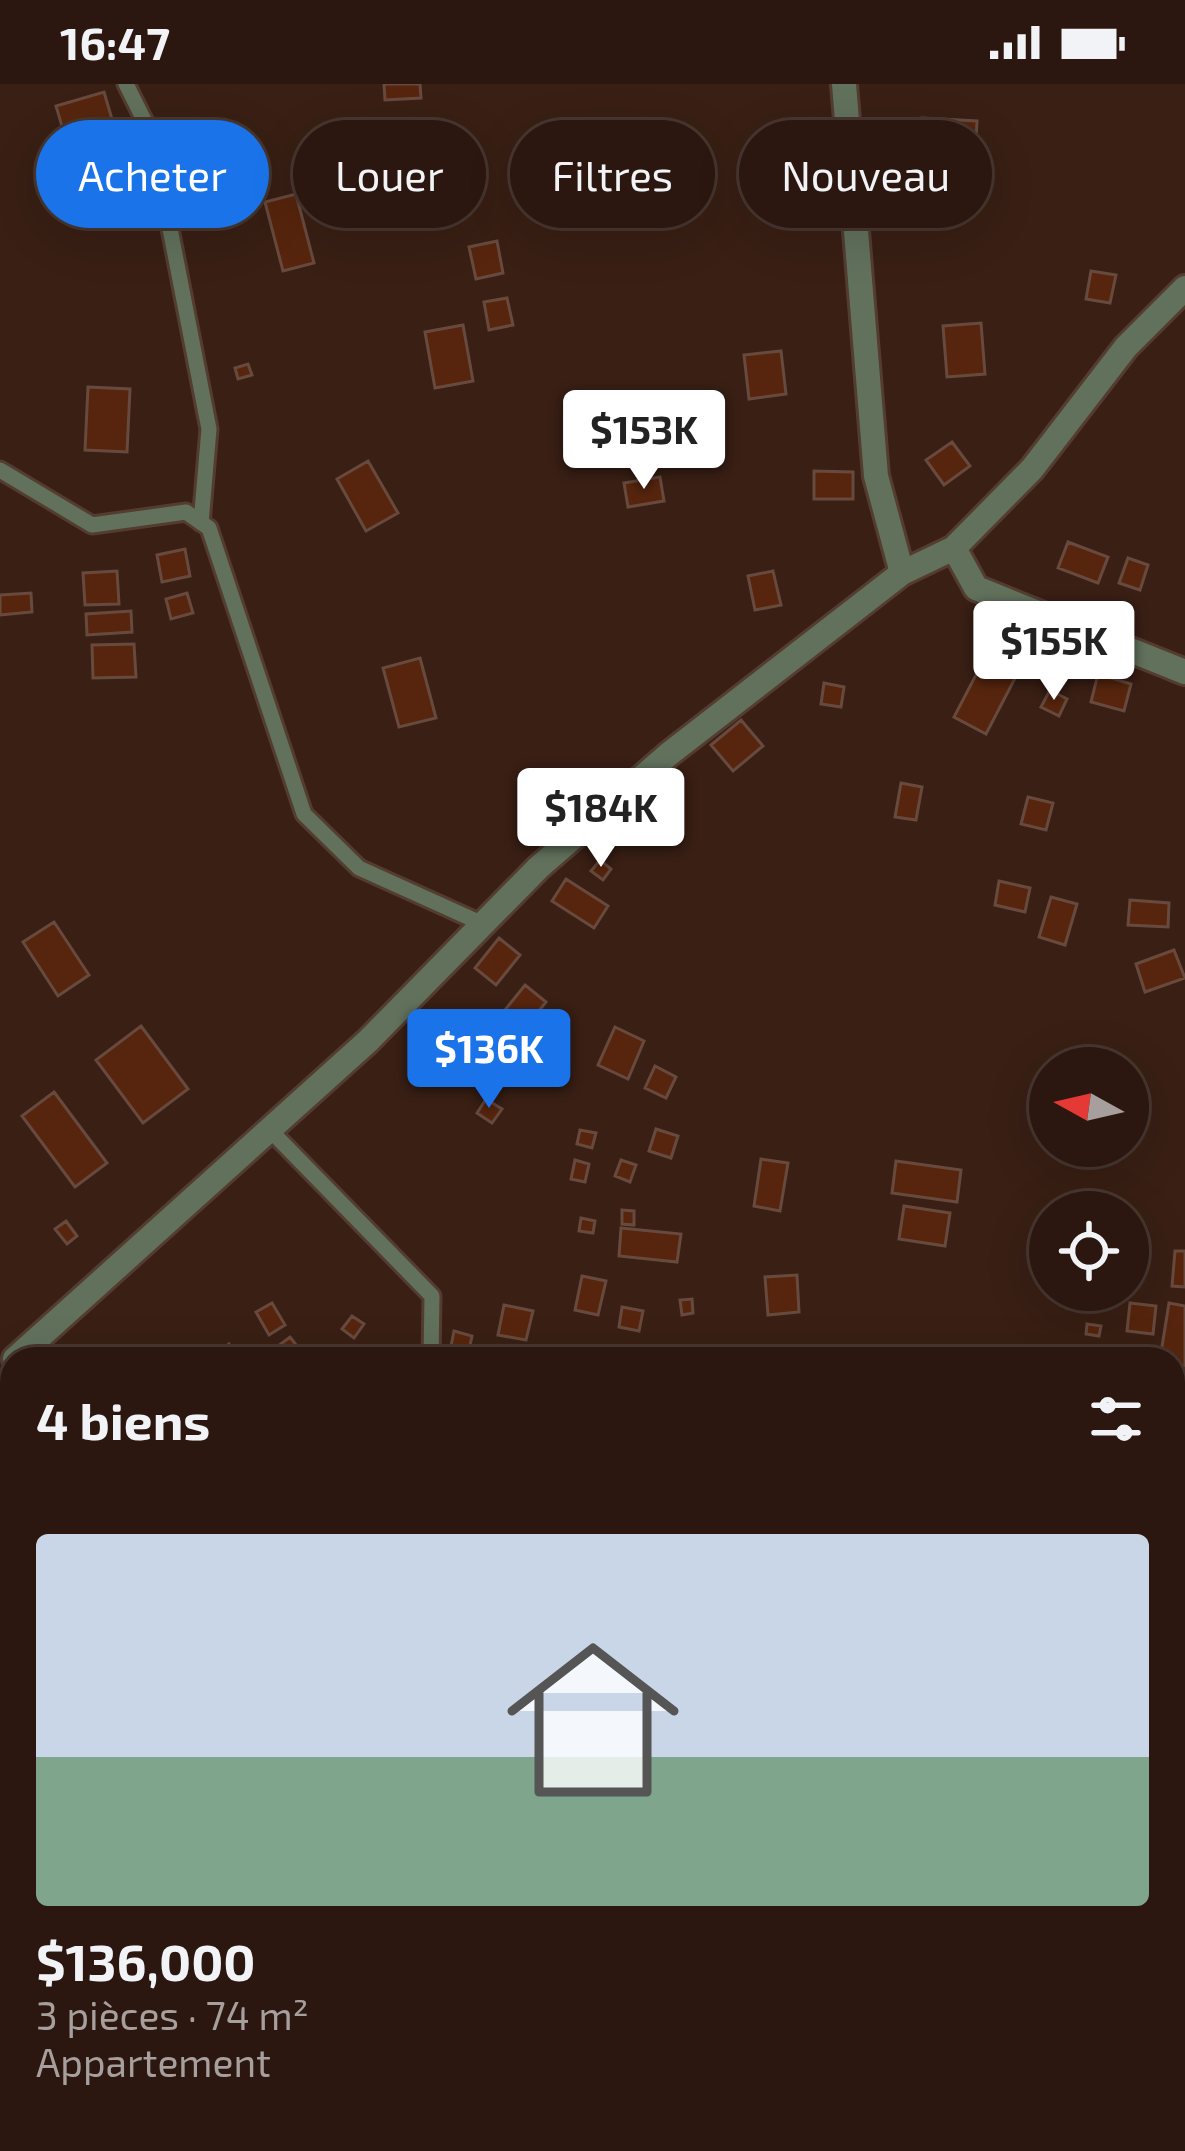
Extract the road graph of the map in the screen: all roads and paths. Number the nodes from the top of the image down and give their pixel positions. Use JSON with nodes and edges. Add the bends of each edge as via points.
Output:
{"nodes":[{"id":1,"x":126,"y":84,"type":"edge"},
{"id":2,"x":844,"y":84,"type":"edge"},
{"id":3,"x":1185,"y":288,"type":"edge"},
{"id":4,"x":0,"y":470,"type":"edge"},
{"id":5,"x":201,"y":523,"type":"junction"},
{"id":6,"x":954,"y":548,"type":"junction"},
{"id":7,"x":902,"y":572,"type":"junction"},
{"id":8,"x":1185,"y":672,"type":"edge"},
{"id":9,"x":484,"y":924,"type":"junction"},
{"id":10,"x":270,"y":1130,"type":"junction"},
{"id":11,"x":28,"y":1347,"type":"edge"},
{"id":12,"x":431,"y":1347,"type":"edge"}],
"edges":[{"from":1,"to":5,"type":"lane","via":[[152,136],[208,429]]},
{"from":2,"to":7,"type":"street","via":[[876,476]]},
{"from":3,"to":6,"type":"street"},
{"from":4,"to":5,"type":"lane","via":[[92,526],[186,512]]},
{"from":5,"to":9,"type":"lane","via":[[253,649],[304,814],[359,868]]},
{"from":6,"to":7,"type":"street"},
{"from":6,"to":8,"type":"street","via":[[976,588]]},
{"from":7,"to":9,"type":"street","via":[[669,754]]},
{"from":9,"to":10,"type":"street"},
{"from":10,"to":11,"type":"street"},
{"from":10,"to":12,"type":"lane","via":[[432,1296]]}]}
